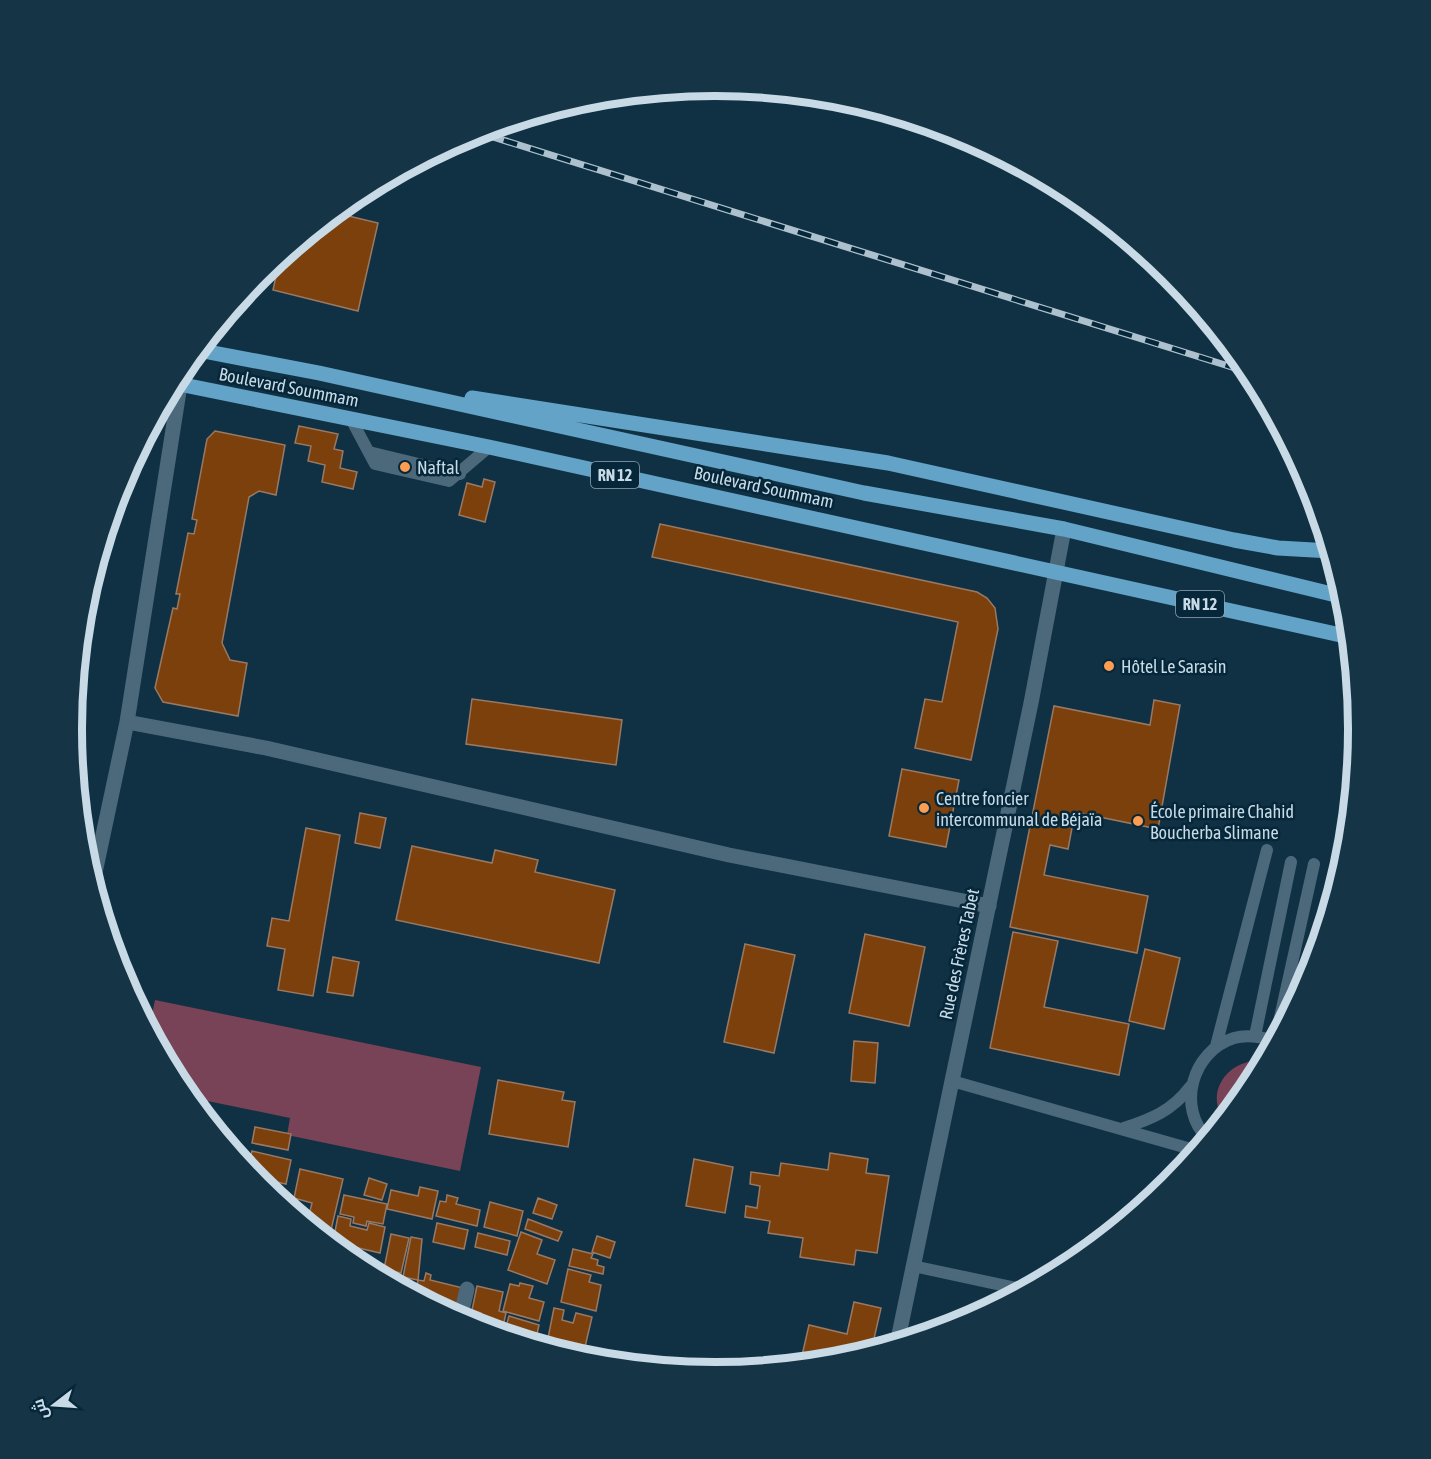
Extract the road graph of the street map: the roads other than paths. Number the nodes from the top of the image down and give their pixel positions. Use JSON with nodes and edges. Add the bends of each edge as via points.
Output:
{"nodes":[{"id":1,"x":207,"y":352,"type":"edge"},
{"id":2,"x":319,"y":373,"type":"junction"},
{"id":3,"x":184,"y":385,"type":"edge"},
{"id":4,"x":174,"y":401,"type":"edge"},
{"id":5,"x":351,"y":419,"type":"junction"},
{"id":6,"x":489,"y":447,"type":"junction"},
{"id":7,"x":1064,"y":529,"type":"junction"},
{"id":8,"x":1322,"y":551,"type":"edge"},
{"id":9,"x":1055,"y":572,"type":"junction"},
{"id":10,"x":1333,"y":594,"type":"edge"},
{"id":11,"x":1341,"y":635,"type":"edge"},
{"id":12,"x":127,"y":722,"type":"junction"},
{"id":13,"x":1267,"y":850,"type":"dead end"},
{"id":14,"x":1291,"y":862,"type":"dead end"},
{"id":15,"x":97,"y":863,"type":"edge"},
{"id":16,"x":1314,"y":864,"type":"dead end"},
{"id":17,"x":989,"y":906,"type":"junction"},
{"id":18,"x":1281,"y":1012,"type":"edge"},
{"id":19,"x":1255,"y":1036,"type":"junction"},
{"id":20,"x":1268,"y":1039,"type":"edge"},
{"id":21,"x":1216,"y":1046,"type":"junction"},
{"id":22,"x":952,"y":1081,"type":"junction"},
{"id":23,"x":1194,"y":1082,"type":"junction"},
{"id":24,"x":1124,"y":1128,"type":"junction"},
{"id":25,"x":1203,"y":1132,"type":"edge"},
{"id":26,"x":1188,"y":1150,"type":"edge"},
{"id":27,"x":913,"y":1266,"type":"junction"},
{"id":28,"x":1013,"y":1288,"type":"edge"},
{"id":29,"x":467,"y":1289,"type":"dead end"},
{"id":30,"x":462,"y":1309,"type":"edge"},
{"id":31,"x":899,"y":1335,"type":"edge"}],
"edges":[{"from":1,"to":2,"type":"main road","name":"Boulevard Soummam","number":"RN 12"},
{"from":2,"to":7,"type":"main road","name":"Boulevard Soummam","number":"RN 12","via":[[864,493]]},
{"from":2,"to":8,"type":"main road","via":[[888,463],[1234,540]]},
{"from":3,"to":5,"type":"main road","name":"Boulevard Soummam","number":"RN 12"},
{"from":4,"to":12,"type":"street"},
{"from":5,"to":6,"type":"main road","name":"Boulevard Soummam","number":"RN 12"},
{"from":5,"to":6,"type":"lane","via":[[369,452],[460,474]]},
{"from":6,"to":9,"type":"main road","name":"Boulevard Soummam","number":"RN 12"},
{"from":7,"to":9,"type":"street"},
{"from":7,"to":10,"type":"main road","name":"Boulevard Soummam","number":"RN 12"},
{"from":9,"to":11,"type":"main road","name":"Boulevard Soummam","number":"RN 12"},
{"from":9,"to":17,"type":"street","name":"Rue des Frères Tabet"},
{"from":12,"to":15,"type":"street"},
{"from":12,"to":17,"type":"street","via":[[278,751],[729,855]]},
{"from":13,"to":21,"type":"lane"},
{"from":14,"to":19,"type":"lane"},
{"from":16,"to":18,"type":"lane"},
{"from":17,"to":22,"type":"street","name":"Rue des Frères Tabet"},
{"from":19,"to":20,"type":"lane"},
{"from":19,"to":21,"type":"lane","via":[[1235,1038]]},
{"from":21,"to":23,"type":"lane","via":[[1201,1061]]},
{"from":22,"to":24,"type":"lane"},
{"from":22,"to":27,"type":"street","name":"Rue des Frères Tabet"},
{"from":23,"to":24,"type":"lane","via":[[1160,1116]]},
{"from":23,"to":25,"type":"lane","via":[[1190,1098],[1193,1117]]},
{"from":24,"to":26,"type":"lane"},
{"from":27,"to":28,"type":"lane"},
{"from":27,"to":31,"type":"street","name":"Rue des Frères Tabet"},
{"from":29,"to":30,"type":"street"}]}
